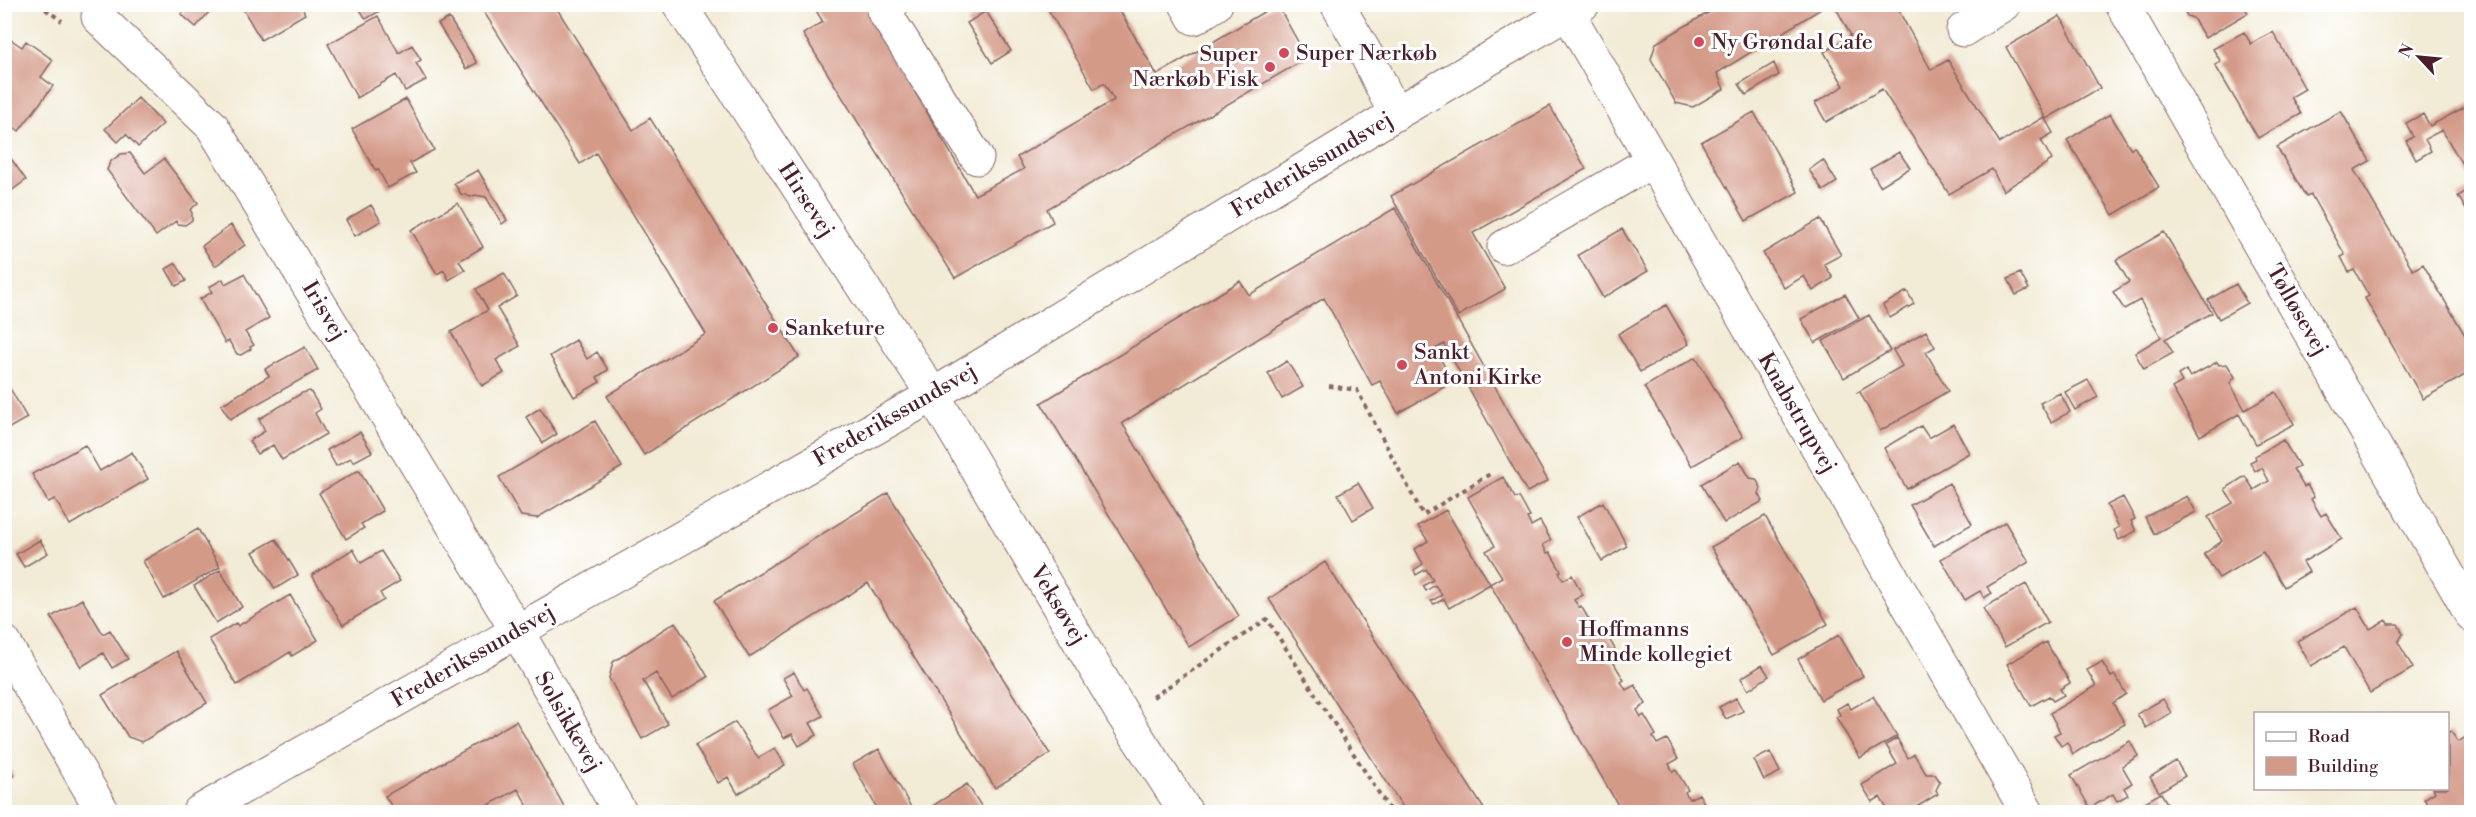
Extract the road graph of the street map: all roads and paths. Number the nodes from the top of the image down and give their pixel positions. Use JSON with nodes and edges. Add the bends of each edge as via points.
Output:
{"nodes":[{"id":1,"x":679,"y":4,"type":"edge"},
{"id":2,"x":892,"y":4,"type":"edge"},
{"id":3,"x":1186,"y":4,"type":"edge"},
{"id":4,"x":1216,"y":4,"type":"edge"},
{"id":5,"x":1337,"y":4,"type":"edge"},
{"id":6,"x":2004,"y":4,"type":"edge"},
{"id":7,"x":2122,"y":4,"type":"edge"},
{"id":8,"x":1576,"y":9,"type":"edge"},
{"id":9,"x":98,"y":16,"type":"dead end"},
{"id":10,"x":1963,"y":30,"type":"dead end"},
{"id":11,"x":1395,"y":114,"type":"junction"},
{"id":12,"x":977,"y":158,"type":"dead end"},
{"id":13,"x":1652,"y":161,"type":"junction"},
{"id":14,"x":1504,"y":247,"type":"dead end"},
{"id":15,"x":1329,"y":386,"type":"dead end"},
{"id":16,"x":933,"y":395,"type":"junction"},
{"id":17,"x":1490,"y":474,"type":"dead end"},
{"id":18,"x":2472,"y":616,"type":"edge"},
{"id":19,"x":517,"y":631,"type":"junction"},
{"id":20,"x":4,"y":642,"type":"edge"},
{"id":21,"x":1124,"y":716,"type":"junction"},
{"id":22,"x":102,"y":813,"type":"edge"},
{"id":23,"x":199,"y":813,"type":"edge"},
{"id":24,"x":620,"y":813,"type":"edge"},
{"id":25,"x":1186,"y":813,"type":"edge"},
{"id":26,"x":1391,"y":813,"type":"edge"},
{"id":27,"x":2027,"y":813,"type":"edge"}],
"edges":[{"from":1,"to":16,"type":"street","name":"Hirsevej"},
{"from":2,"to":12,"type":"street","via":[[883,10]]},
{"from":3,"to":4,"type":"street","via":[[1194,18]]},
{"from":5,"to":11,"type":"street"},
{"from":6,"to":10,"type":"street"},
{"from":7,"to":18,"type":"street","name":"Tølløsevej"},
{"from":8,"to":11,"type":"street","name":"Frederikssundsvej"},
{"from":8,"to":13,"type":"street","name":"Knabstrupvej"},
{"from":9,"to":19,"type":"street","name":"Irisvej","via":[[213,126]]},
{"from":11,"to":16,"type":"street","name":"Frederikssundsvej"},
{"from":13,"to":14,"type":"street"},
{"from":13,"to":27,"type":"street","name":"Knabstrupvej"},
{"from":15,"to":17,"type":"path","via":[[1357,390],[1423,515]]},
{"from":16,"to":19,"type":"street","name":"Frederikssundsvej"},
{"from":16,"to":21,"type":"street","name":"Veksøvej"},
{"from":19,"to":23,"type":"street","name":"Frederikssundsvej"},
{"from":19,"to":24,"type":"street","name":"Solsikkevej"},
{"from":20,"to":22,"type":"street"},
{"from":21,"to":25,"type":"street","name":"Veksøvej"},
{"from":21,"to":26,"type":"path","via":[[1267,619]]}]}
